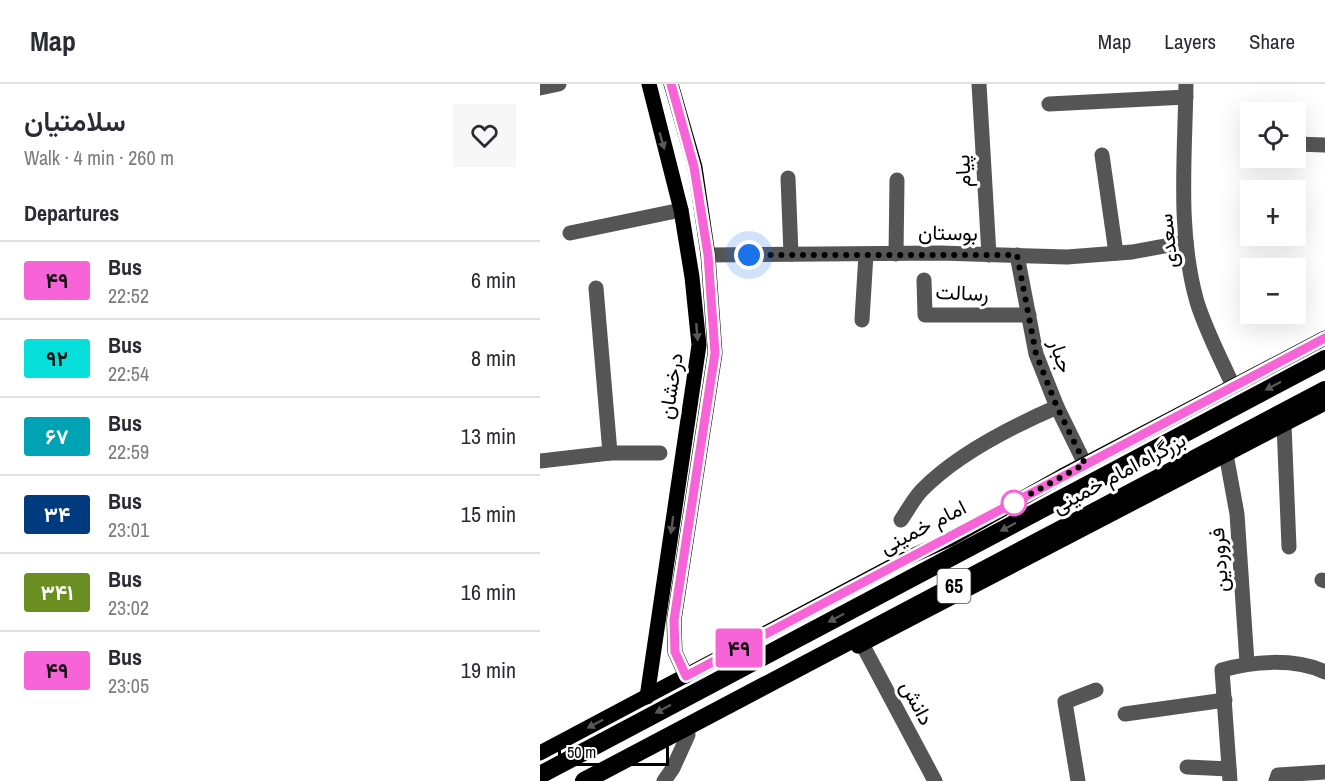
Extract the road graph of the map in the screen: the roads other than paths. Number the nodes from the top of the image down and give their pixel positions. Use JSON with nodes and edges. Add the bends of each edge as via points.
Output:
{"nodes":[{"id":1,"x":559,"y":84,"type":"edge"},
{"id":2,"x":649,"y":84,"type":"edge"},
{"id":3,"x":671,"y":84,"type":"edge"},
{"id":4,"x":979,"y":84,"type":"edge"},
{"id":5,"x":540,"y":88,"type":"edge"},
{"id":6,"x":1186,"y":90,"type":"edge"},
{"id":7,"x":1049,"y":104,"type":"dead end"},
{"id":8,"x":1306,"y":144,"type":"edge"},
{"id":9,"x":1325,"y":145,"type":"edge"},
{"id":10,"x":1102,"y":155,"type":"dead end"},
{"id":11,"x":788,"y":178,"type":"dead end"},
{"id":12,"x":897,"y":180,"type":"dead end"},
{"id":13,"x":681,"y":210,"type":"junction"},
{"id":14,"x":570,"y":233,"type":"dead end"},
{"id":15,"x":1186,"y":242,"type":"junction"},
{"id":16,"x":1116,"y":253,"type":"junction"},
{"id":17,"x":791,"y":254,"type":"junction"},
{"id":18,"x":866,"y":254,"type":"junction"},
{"id":19,"x":896,"y":254,"type":"junction"},
{"id":20,"x":708,"y":255,"type":"junction"},
{"id":21,"x":989,"y":255,"type":"junction"},
{"id":22,"x":1017,"y":255,"type":"junction"},
{"id":23,"x":924,"y":280,"type":"dead end"},
{"id":24,"x":596,"y":288,"type":"dead end"},
{"id":25,"x":1029,"y":315,"type":"junction"},
{"id":26,"x":862,"y":320,"type":"dead end"},
{"id":27,"x":1325,"y":338,"type":"edge"},
{"id":28,"x":1325,"y":359,"type":"edge"},
{"id":29,"x":1233,"y":386,"type":"junction"},
{"id":30,"x":1325,"y":390,"type":"edge"},
{"id":31,"x":1325,"y":403,"type":"edge"},
{"id":32,"x":1057,"y":407,"type":"junction"},
{"id":33,"x":1284,"y":424,"type":"junction"},
{"id":34,"x":610,"y":453,"type":"junction"},
{"id":35,"x":660,"y":453,"type":"dead end"},
{"id":36,"x":1226,"y":454,"type":"junction"},
{"id":37,"x":540,"y":461,"type":"edge"},
{"id":38,"x":1085,"y":464,"type":"junction"},
{"id":39,"x":901,"y":520,"type":"dead end"},
{"id":40,"x":1289,"y":547,"type":"dead end"},
{"id":41,"x":862,"y":644,"type":"junction"},
{"id":42,"x":675,"y":652,"type":"junction"},
{"id":43,"x":652,"y":653,"type":"junction"},
{"id":44,"x":1247,"y":663,"type":"junction"},
{"id":45,"x":1325,"y":672,"type":"edge"},
{"id":46,"x":686,"y":676,"type":"junction"},
{"id":47,"x":1096,"y":690,"type":"dead end"},
{"id":48,"x":647,"y":697,"type":"junction"},
{"id":49,"x":1225,"y":700,"type":"junction"},
{"id":50,"x":1125,"y":714,"type":"dead end"},
{"id":51,"x":688,"y":735,"type":"junction"},
{"id":52,"x":540,"y":753,"type":"edge"},
{"id":53,"x":1187,"y":767,"type":"dead end"},
{"id":54,"x":1325,"y":772,"type":"edge"},
{"id":55,"x":540,"y":775,"type":"edge"},
{"id":56,"x":1230,"y":775,"type":"edge"},
{"id":57,"x":584,"y":781,"type":"edge"},
{"id":58,"x":600,"y":781,"type":"edge"},
{"id":59,"x":665,"y":781,"type":"edge"},
{"id":60,"x":935,"y":781,"type":"edge"},
{"id":61,"x":1078,"y":781,"type":"edge"},
{"id":62,"x":1276,"y":781,"type":"edge"}],
"edges":[{"from":1,"to":5,"type":"street"},
{"from":2,"to":13,"type":"main road","name":"درخشان","one_way":true},
{"from":3,"to":20,"type":"main road","name":"درخشان","via":[[694,167]]},
{"from":4,"to":21,"type":"street","name":"پیام"},
{"from":6,"to":7,"type":"street"},
{"from":6,"to":15,"type":"street","name":"سعدی"},
{"from":8,"to":9,"type":"street"},
{"from":10,"to":16,"type":"street"},
{"from":11,"to":17,"type":"street"},
{"from":12,"to":19,"type":"street"},
{"from":13,"to":14,"type":"street"},
{"from":13,"to":43,"type":"main road","name":"درخشان","one_way":true,"via":[[699,345]]},
{"from":15,"to":16,"type":"street","name":"بوستان"},
{"from":15,"to":29,"type":"street","name":"سعدی","via":[[1197,303]]},
{"from":16,"to":22,"type":"street","name":"بوستان","via":[[1067,257]]},
{"from":17,"to":18,"type":"street","name":"بوستان"},
{"from":17,"to":20,"type":"street","name":"بوستان"},
{"from":18,"to":19,"type":"street","name":"بوستان"},
{"from":18,"to":26,"type":"street"},
{"from":19,"to":21,"type":"street","name":"بوستان"},
{"from":20,"to":42,"type":"main road","name":"درخشان","via":[[715,353],[674,620]]},
{"from":21,"to":22,"type":"street","name":"بوستان"},
{"from":22,"to":25,"type":"street","name":"جبار"},
{"from":23,"to":25,"type":"street","name":"رسالت","via":[[925,315]]},
{"from":24,"to":34,"type":"street"},
{"from":25,"to":32,"type":"street","name":"جبار","via":[[1036,354]]},
{"from":27,"to":29,"type":"main road","name":"امام خمینی"},
{"from":28,"to":55,"type":"highway","name":"بزرگراه امام خمینی","number":"65","one_way":true},
{"from":29,"to":38,"type":"main road","name":"امام خمینی"},
{"from":30,"to":57,"type":"highway","name":"بزرگراه امام خمینی","number":"65"},
{"from":31,"to":33,"type":"main road"},
{"from":32,"to":38,"type":"street","name":"جبار"},
{"from":32,"to":39,"type":"street","via":[[959,460],[922,490]]},
{"from":33,"to":36,"type":"main road"},
{"from":33,"to":40,"type":"street"},
{"from":34,"to":35,"type":"street"},
{"from":34,"to":37,"type":"street"},
{"from":36,"to":41,"type":"main road"},
{"from":36,"to":44,"type":"street","name":"فروردین","via":[[1237,514]]},
{"from":38,"to":46,"type":"main road","name":"امام خمینی"},
{"from":41,"to":51,"type":"main road"},
{"from":41,"to":60,"type":"street","name":"دانش"},
{"from":42,"to":43,"type":"main road","via":[[665,657]]},
{"from":42,"to":46,"type":"main road","name":"درخشان"},
{"from":43,"to":48,"type":"main road","name":"درخشان"},
{"from":44,"to":45,"type":"street","via":[[1311,665]]},
{"from":44,"to":49,"type":"street","via":[[1222,670]]},
{"from":46,"to":48,"type":"main road","name":"امام خمینی"},
{"from":47,"to":61,"type":"street","via":[[1065,702]]},
{"from":48,"to":52,"type":"main road","name":"امام خمینی","one_way":true},
{"from":49,"to":50,"type":"street"},
{"from":49,"to":56,"type":"street"},
{"from":51,"to":58,"type":"main road"},
{"from":51,"to":59,"type":"street"},
{"from":53,"to":56,"type":"street"},
{"from":54,"to":62,"type":"street","via":[[1278,776]]}]}
